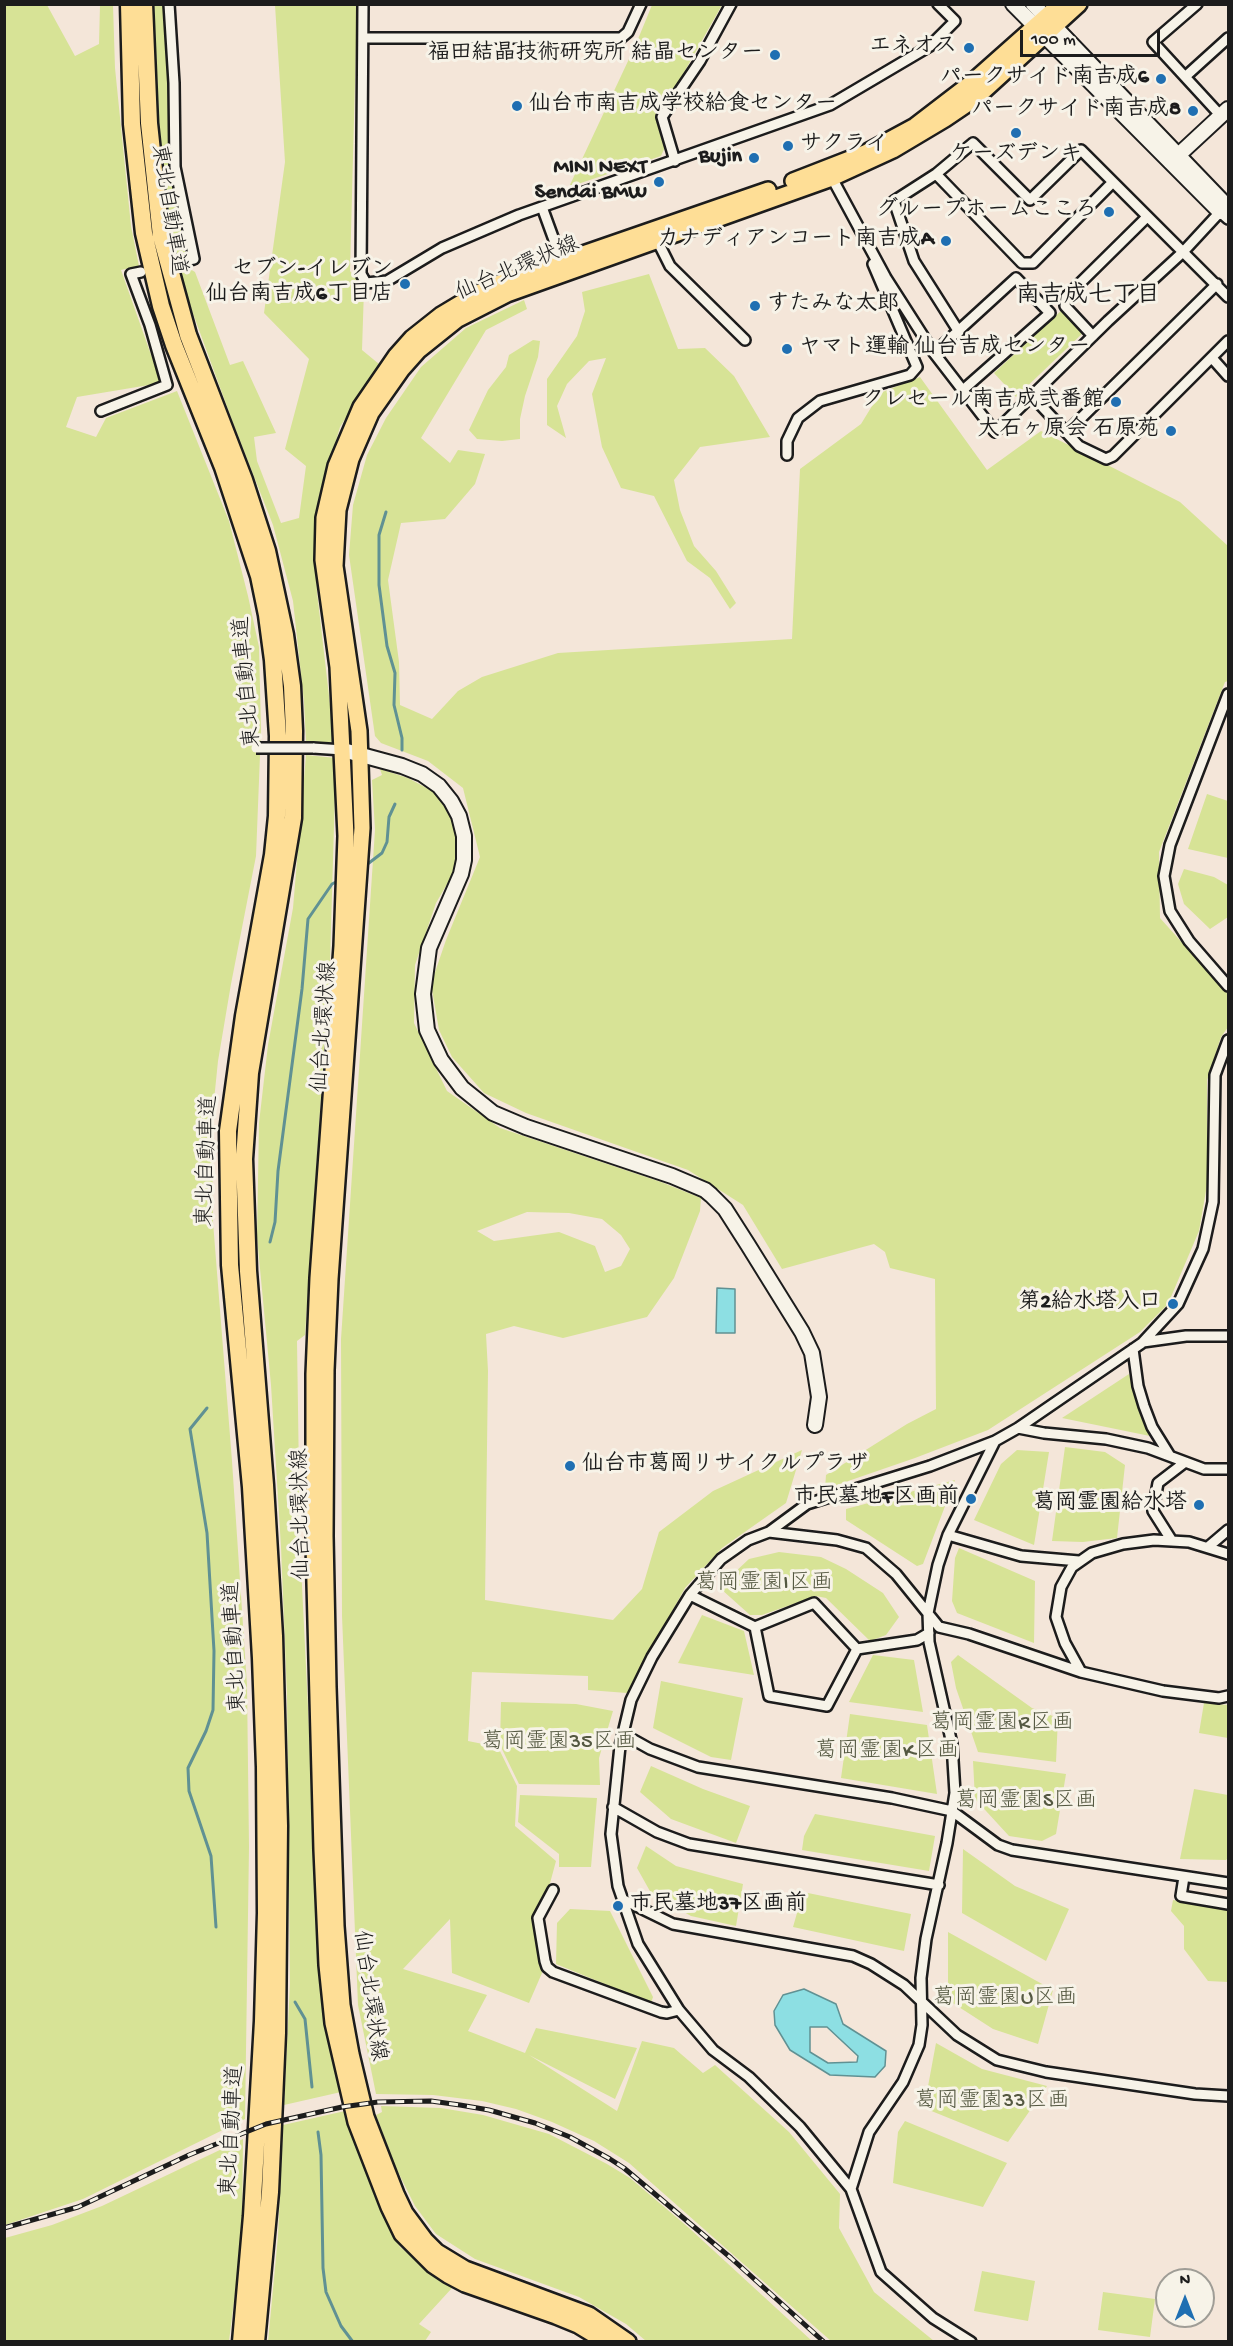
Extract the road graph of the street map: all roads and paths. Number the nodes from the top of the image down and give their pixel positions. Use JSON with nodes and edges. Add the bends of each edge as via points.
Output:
{"nodes":[{"id":1,"x":129,"y":4,"type":"edge"},
{"id":2,"x":144,"y":4,"type":"edge"},
{"id":3,"x":169,"y":4,"type":"edge"},
{"id":4,"x":363,"y":4,"type":"edge"},
{"id":5,"x":641,"y":4,"type":"edge"},
{"id":6,"x":731,"y":4,"type":"edge"},
{"id":7,"x":938,"y":4,"type":"edge"},
{"id":8,"x":1013,"y":4,"type":"edge"},
{"id":9,"x":1033,"y":4,"type":"edge"},
{"id":10,"x":1060,"y":4,"type":"edge"},
{"id":11,"x":1079,"y":4,"type":"edge"},
{"id":12,"x":1197,"y":4,"type":"edge"},
{"id":13,"x":1045,"y":27,"type":"junction"},
{"id":14,"x":363,"y":38,"type":"junction"},
{"id":15,"x":1228,"y":38,"type":"edge"},
{"id":16,"x":1186,"y":76,"type":"junction"},
{"id":17,"x":1225,"y":113,"type":"edge"},
{"id":18,"x":1174,"y":159,"type":"junction"},
{"id":19,"x":675,"y":160,"type":"junction"},
{"id":20,"x":936,"y":174,"type":"junction"},
{"id":21,"x":832,"y":178,"type":"junction"},
{"id":22,"x":1113,"y":182,"type":"junction"},
{"id":23,"x":542,"y":207,"type":"junction"},
{"id":24,"x":1147,"y":216,"type":"junction"},
{"id":25,"x":1224,"y":216,"type":"edge"},
{"id":26,"x":657,"y":240,"type":"junction"},
{"id":27,"x":871,"y":250,"type":"junction"},
{"id":28,"x":1183,"y":252,"type":"junction"},
{"id":29,"x":177,"y":262,"type":"dead end"},
{"id":30,"x":562,"y":262,"type":"junction"},
{"id":31,"x":141,"y":272,"type":"dead end"},
{"id":32,"x":1216,"y":284,"type":"junction"},
{"id":33,"x":1228,"y":297,"type":"edge"},
{"id":34,"x":958,"y":332,"type":"junction"},
{"id":35,"x":1093,"y":336,"type":"junction"},
{"id":36,"x":745,"y":340,"type":"dead end"},
{"id":37,"x":1228,"y":341,"type":"edge"},
{"id":38,"x":934,"y":353,"type":"junction"},
{"id":39,"x":1212,"y":358,"type":"junction"},
{"id":40,"x":1228,"y":376,"type":"edge"},
{"id":41,"x":963,"y":389,"type":"junction"},
{"id":42,"x":1032,"y":396,"type":"junction"},
{"id":43,"x":101,"y":411,"type":"dead end"},
{"id":44,"x":1067,"y":432,"type":"junction"},
{"id":45,"x":787,"y":454,"type":"dead end"},
{"id":46,"x":1228,"y":694,"type":"edge"},
{"id":47,"x":256,"y":748,"type":"dead end"},
{"id":48,"x":343,"y":750,"type":"junction"},
{"id":49,"x":360,"y":753,"type":"junction"},
{"id":50,"x":1228,"y":986,"type":"edge"},
{"id":51,"x":1228,"y":1040,"type":"edge"},
{"id":52,"x":1224,"y":1065,"type":"edge"},
{"id":53,"x":1228,"y":1336,"type":"edge"},
{"id":54,"x":1143,"y":1342,"type":"junction"},
{"id":55,"x":1133,"y":1349,"type":"junction"},
{"id":56,"x":815,"y":1425,"type":"dead end"},
{"id":57,"x":1018,"y":1428,"type":"junction"},
{"id":58,"x":995,"y":1441,"type":"junction"},
{"id":59,"x":1170,"y":1456,"type":"junction"},
{"id":60,"x":1184,"y":1463,"type":"junction"},
{"id":61,"x":1226,"y":1469,"type":"edge"},
{"id":62,"x":1228,"y":1479,"type":"edge"},
{"id":63,"x":1228,"y":1530,"type":"edge"},
{"id":64,"x":769,"y":1532,"type":"junction"},
{"id":65,"x":948,"y":1535,"type":"junction"},
{"id":66,"x":1172,"y":1541,"type":"junction"},
{"id":67,"x":1208,"y":1547,"type":"junction"},
{"id":68,"x":1228,"y":1554,"type":"edge"},
{"id":69,"x":1079,"y":1561,"type":"junction"},
{"id":70,"x":690,"y":1595,"type":"junction"},
{"id":71,"x":928,"y":1613,"type":"junction"},
{"id":72,"x":755,"y":1627,"type":"junction"},
{"id":73,"x":929,"y":1633,"type":"junction"},
{"id":74,"x":857,"y":1648,"type":"junction"},
{"id":75,"x":1081,"y":1672,"type":"junction"},
{"id":76,"x":1228,"y":1696,"type":"edge"},
{"id":77,"x":623,"y":1734,"type":"junction"},
{"id":78,"x":613,"y":1807,"type":"junction"},
{"id":79,"x":952,"y":1811,"type":"junction"},
{"id":80,"x":1184,"y":1877,"type":"junction"},
{"id":81,"x":1228,"y":1883,"type":"edge"},
{"id":82,"x":939,"y":1885,"type":"junction"},
{"id":83,"x":553,"y":1890,"type":"dead end"},
{"id":84,"x":622,"y":1899,"type":"junction"},
{"id":85,"x":1228,"y":1904,"type":"edge"},
{"id":86,"x":922,"y":2002,"type":"junction"},
{"id":87,"x":679,"y":2010,"type":"junction"},
{"id":88,"x":1228,"y":2096,"type":"edge"},
{"id":89,"x":851,"y":2189,"type":"junction"},
{"id":90,"x":241,"y":2342,"type":"edge"},
{"id":91,"x":256,"y":2342,"type":"edge"},
{"id":92,"x":606,"y":2342,"type":"edge"},
{"id":93,"x":628,"y":2342,"type":"edge"},
{"id":94,"x":971,"y":2342,"type":"edge"}],
"edges":[{"from":1,"to":90,"type":"highway","name":"東北自動車道","via":[[133,135],[144,233],[161,306],[223,467],[259,576],[273,660],[278,736],[273,855],[228,1131],[230,1254],[252,1498],[265,1790],[263,2021]]},
{"from":2,"to":91,"type":"highway","name":"東北自動車道","via":[[149,134],[161,236],[188,335],[267,551],[292,686],[293,818],[250,1073],[244,1159],[273,1624],[279,1826],[277,2033],[270,2192]]},
{"from":3,"to":29,"type":"street","via":[[175,167],[194,259]]},
{"from":4,"to":14,"type":"street"},
{"from":5,"to":14,"type":"street","via":[[621,38]]},
{"from":6,"to":19,"type":"street","via":[[700,61],[662,117]]},
{"from":7,"to":19,"type":"street","via":[[955,21],[930,46],[831,105]]},
{"from":8,"to":13,"type":"street"},
{"from":9,"to":13,"type":"street"},
{"from":10,"to":13,"type":"main road","name":"仙台北環状線"},
{"from":11,"to":13,"type":"main road","name":"仙台北環状線"},
{"from":12,"to":16,"type":"street","via":[[1153,42]]},
{"from":13,"to":18,"type":"street"},
{"from":13,"to":21,"type":"main road","name":"仙台北環状線","via":[[976,98],[893,150]]},
{"from":13,"to":30,"type":"main road","name":"仙台北環状線","via":[[915,126],[865,153]]},
{"from":14,"to":23,"type":"street","via":[[361,274],[366,283],[387,281],[442,248]]},
{"from":15,"to":16,"type":"street"},
{"from":16,"to":17,"type":"street"},
{"from":17,"to":18,"type":"street"},
{"from":18,"to":25,"type":"street"},
{"from":19,"to":23,"type":"street"},
{"from":20,"to":22,"type":"street","via":[[973,144],[1030,200],[1081,150]]},
{"from":20,"to":22,"type":"street","via":[[1022,263],[1032,263]]},
{"from":20,"to":34,"type":"street","via":[[894,201],[914,261]]},
{"from":21,"to":26,"type":"main road","name":"仙台北環状線"},
{"from":21,"to":27,"type":"street"},
{"from":22,"to":24,"type":"street"},
{"from":23,"to":30,"type":"street"},
{"from":24,"to":28,"type":"street"},
{"from":24,"to":35,"type":"street","via":[[1066,297],[1065,306]]},
{"from":25,"to":28,"type":"street"},
{"from":26,"to":36,"type":"street","via":[[670,266]]},
{"from":26,"to":49,"type":"main road","name":"仙台北環状線","via":[[507,294],[458,319],[410,360],[371,413],[343,485],[336,532],[335,566],[352,669]]},
{"from":27,"to":38,"type":"street"},
{"from":27,"to":45,"type":"street","via":[[873,264],[917,368],[910,375],[820,401],[798,418]]},
{"from":28,"to":32,"type":"street"},
{"from":28,"to":35,"type":"street"},
{"from":30,"to":48,"type":"main road","name":"仙台北環状線","via":[[499,283],[441,315],[396,356],[371,389],[350,428],[331,484],[323,540]]},
{"from":31,"to":43,"type":"street","via":[[131,274],[167,385]]},
{"from":32,"to":33,"type":"street"},
{"from":32,"to":44,"type":"street"},
{"from":34,"to":38,"type":"street"},
{"from":34,"to":41,"type":"street","via":[[1016,278],[1050,313]]},
{"from":35,"to":42,"type":"street"},
{"from":37,"to":39,"type":"street"},
{"from":38,"to":41,"type":"street"},
{"from":39,"to":40,"type":"street"},
{"from":39,"to":44,"type":"street","via":[[1113,456],[1106,459],[1079,446]]},
{"from":41,"to":42,"type":"street","via":[[995,432]]},
{"from":42,"to":44,"type":"street"},
{"from":46,"to":50,"type":"street","via":[[1170,845],[1164,876],[1170,911]]},
{"from":47,"to":48,"type":"street","bridge":true},
{"from":48,"to":49,"type":"street"},
{"from":48,"to":92,"type":"main road","name":"仙台北環状線","via":[[346,836],[318,1278],[313,1462],[324,1911],[335,2033],[356,2122],[402,2234],[448,2275],[578,2325]]},
{"from":49,"to":56,"type":"street","via":[[422,774],[439,786],[462,826],[465,847],[461,874],[429,948],[424,974],[424,1013],[441,1060],[462,1088],[493,1113],[672,1176],[711,1195],[725,1209],[812,1353],[819,1398]]},
{"from":49,"to":93,"type":"main road","name":"仙台北環状線","via":[[362,828],[329,1291],[325,1412],[336,1926],[346,2032],[366,2117],[377,2146],[405,2213],[425,2240],[465,2269],[589,2315]]},
{"from":51,"to":52,"type":"street"},
{"from":52,"to":54,"type":"street","via":[[1215,1075],[1213,1202],[1203,1249],[1178,1304]]},
{"from":53,"to":54,"type":"street"},
{"from":54,"to":55,"type":"street"},
{"from":55,"to":57,"type":"street"},
{"from":55,"to":59,"type":"street","via":[[1144,1406]]},
{"from":57,"to":58,"type":"street"},
{"from":57,"to":59,"type":"street","via":[[1106,1439]]},
{"from":58,"to":64,"type":"street","via":[[930,1466],[807,1504]]},
{"from":58,"to":65,"type":"street"},
{"from":59,"to":60,"type":"street"},
{"from":60,"to":61,"type":"street","via":[[1204,1469]]},
{"from":60,"to":66,"type":"street","via":[[1158,1483],[1153,1511]]},
{"from":61,"to":62,"type":"street"},
{"from":63,"to":67,"type":"street"},
{"from":64,"to":70,"type":"street","via":[[748,1540],[721,1559]]},
{"from":64,"to":71,"type":"street","via":[[837,1540],[866,1548],[896,1574]]},
{"from":65,"to":69,"type":"street","via":[[1021,1556]]},
{"from":65,"to":71,"type":"street"},
{"from":66,"to":67,"type":"street"},
{"from":66,"to":69,"type":"street","via":[[1123,1544]]},
{"from":67,"to":68,"type":"street"},
{"from":69,"to":75,"type":"street","via":[[1061,1587],[1056,1617]]},
{"from":70,"to":72,"type":"street"},
{"from":70,"to":77,"type":"street","via":[[631,1700]]},
{"from":71,"to":73,"type":"street"},
{"from":71,"to":75,"type":"street","via":[[939,1627]]},
{"from":72,"to":74,"type":"street","via":[[814,1603]]},
{"from":72,"to":74,"type":"street","via":[[769,1696],[827,1706]]},
{"from":73,"to":74,"type":"street","via":[[917,1640]]},
{"from":73,"to":79,"type":"street","via":[[952,1744]]},
{"from":75,"to":76,"type":"street","via":[[1162,1691]]},
{"from":77,"to":78,"type":"street"},
{"from":77,"to":79,"type":"street","via":[[698,1767]]},
{"from":78,"to":82,"type":"street","via":[[657,1832],[689,1844]]},
{"from":78,"to":84,"type":"street","via":[[610,1834]]},
{"from":79,"to":80,"type":"street","via":[[998,1845],[1012,1850]]},
{"from":79,"to":82,"type":"street"},
{"from":80,"to":81,"type":"street"},
{"from":80,"to":85,"type":"street","via":[[1181,1896]]},
{"from":82,"to":86,"type":"street","via":[[926,1939]]},
{"from":83,"to":87,"type":"street","via":[[538,1918],[544,1961],[553,1972],[661,2012]]},
{"from":84,"to":86,"type":"street","via":[[673,1924],[853,1956],[904,1985]]},
{"from":84,"to":87,"type":"street","via":[[638,1944]]},
{"from":86,"to":88,"type":"street","via":[[957,2035],[1005,2063]]},
{"from":86,"to":89,"type":"street","via":[[919,2045],[903,2082],[869,2132]]},
{"from":87,"to":89,"type":"street","via":[[713,2050],[800,2127]]},
{"from":89,"to":94,"type":"street","via":[[881,2272],[933,2318]]}]}
